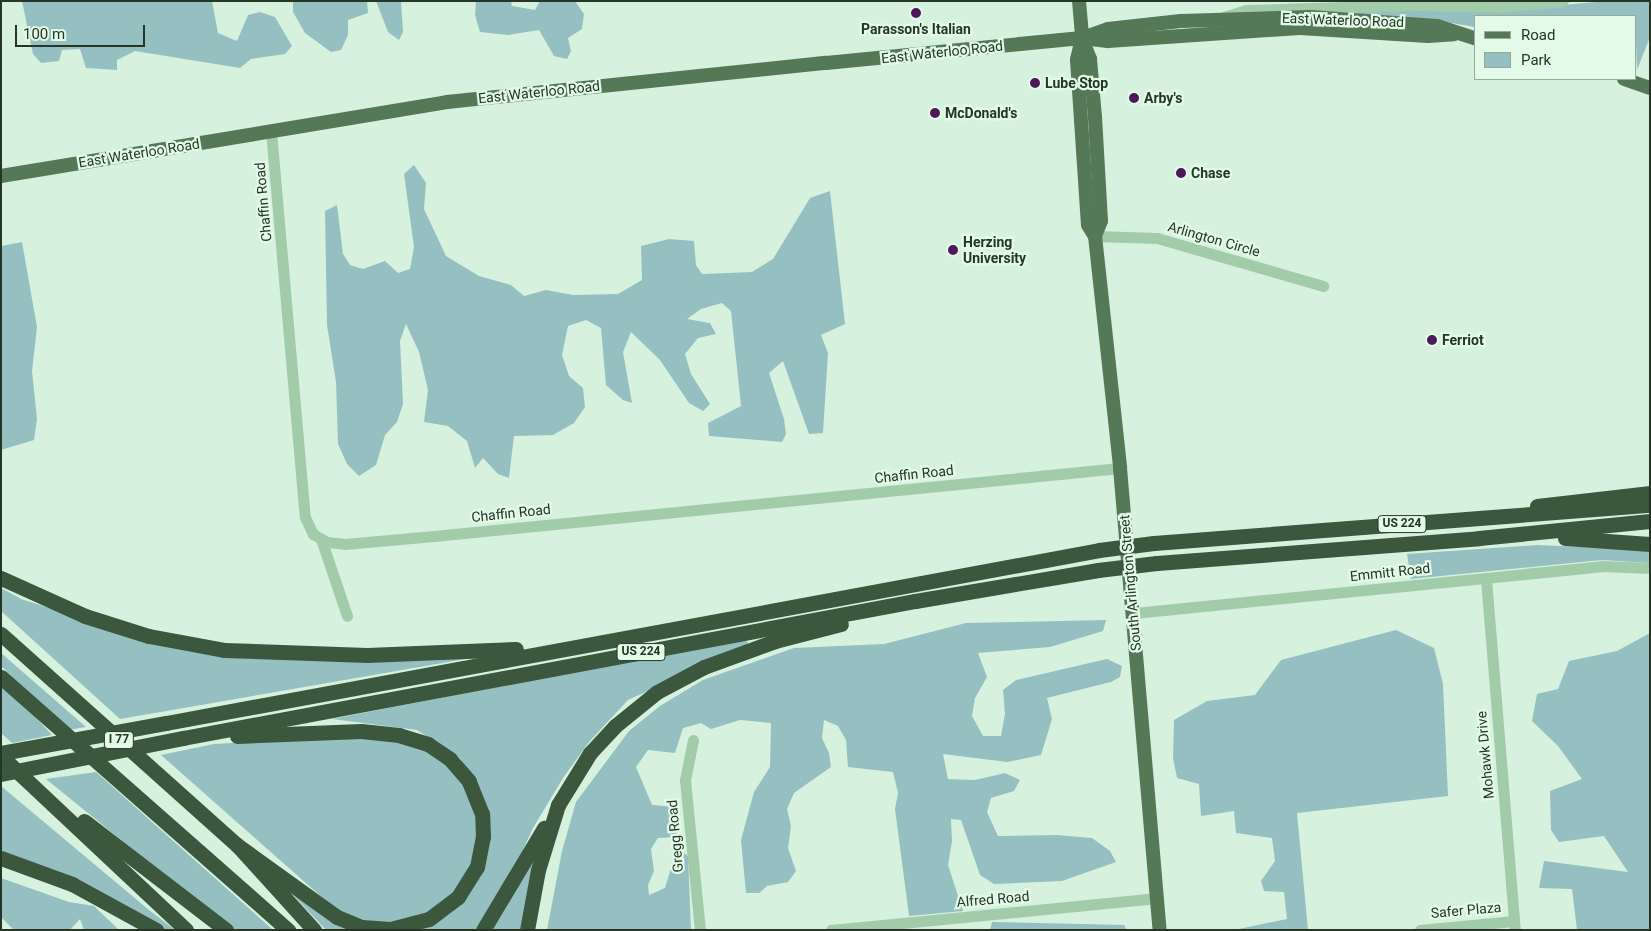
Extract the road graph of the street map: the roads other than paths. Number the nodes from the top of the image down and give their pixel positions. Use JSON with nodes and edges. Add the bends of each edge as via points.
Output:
{"nodes":[{"id":1,"x":1079,"y":1,"type":"edge"},
{"id":2,"x":1563,"y":1,"type":"edge"},
{"id":3,"x":1218,"y":19,"type":"junction"},
{"id":4,"x":1454,"y":34,"type":"junction"},
{"id":5,"x":1082,"y":38,"type":"junction"},
{"id":6,"x":1474,"y":38,"type":"edge"},
{"id":7,"x":1627,"y":80,"type":"edge"},
{"id":8,"x":1650,"y":88,"type":"edge"},
{"id":9,"x":272,"y":131,"type":"junction"},
{"id":10,"x":1,"y":176,"type":"edge"},
{"id":11,"x":1095,"y":236,"type":"junction"},
{"id":12,"x":1323,"y":286,"type":"dead end"},
{"id":13,"x":1120,"y":468,"type":"junction"},
{"id":14,"x":1650,"y":493,"type":"edge"},
{"id":15,"x":1650,"y":505,"type":"edge"},
{"id":16,"x":1650,"y":520,"type":"edge"},
{"id":17,"x":1399,"y":524,"type":"junction"},
{"id":18,"x":1478,"y":538,"type":"junction"},
{"id":19,"x":321,"y":540,"type":"junction"},
{"id":20,"x":1650,"y":544,"type":"edge"},
{"id":21,"x":1650,"y":568,"type":"edge"},
{"id":22,"x":1,"y":578,"type":"edge"},
{"id":23,"x":1486,"y":579,"type":"junction"},
{"id":24,"x":982,"y":590,"type":"junction"},
{"id":25,"x":1134,"y":613,"type":"junction"},
{"id":26,"x":346,"y":616,"type":"dead end"},
{"id":27,"x":1,"y":634,"type":"edge"},
{"id":28,"x":587,"y":642,"type":"junction"},
{"id":29,"x":1,"y":677,"type":"edge"},
{"id":30,"x":183,"y":738,"type":"junction"},
{"id":31,"x":693,"y":740,"type":"dead end"},
{"id":32,"x":1,"y":754,"type":"edge"},
{"id":33,"x":1,"y":774,"type":"edge"},
{"id":34,"x":40,"y":790,"type":"junction"},
{"id":35,"x":558,"y":805,"type":"junction"},
{"id":36,"x":237,"y":845,"type":"junction"},
{"id":37,"x":1,"y":858,"type":"edge"},
{"id":38,"x":1157,"y":898,"type":"junction"},
{"id":39,"x":1515,"y":925,"type":"edge"},
{"id":40,"x":156,"y":930,"type":"edge"},
{"id":41,"x":186,"y":930,"type":"edge"},
{"id":42,"x":226,"y":930,"type":"edge"},
{"id":43,"x":288,"y":930,"type":"edge"},
{"id":44,"x":314,"y":930,"type":"edge"},
{"id":45,"x":483,"y":930,"type":"edge"},
{"id":46,"x":527,"y":930,"type":"edge"},
{"id":47,"x":700,"y":930,"type":"edge"},
{"id":48,"x":831,"y":930,"type":"edge"},
{"id":49,"x":1160,"y":930,"type":"edge"},
{"id":50,"x":1420,"y":930,"type":"edge"}],
"edges":[{"from":1,"to":5,"type":"main road","name":"South Arlington Street"},
{"from":2,"to":3,"type":"street","via":[[1500,7],[1418,5],[1246,10]]},
{"from":3,"to":4,"type":"main road","name":"East Waterloo Road","via":[[1364,19],[1438,26]]},
{"from":3,"to":5,"type":"main road","name":"East Waterloo Road","via":[[1108,28]]},
{"from":4,"to":5,"type":"main road","name":"East Waterloo Road","via":[[1428,36],[1300,28],[1108,41]]},
{"from":4,"to":6,"type":"main road","name":"East Waterloo Road"},
{"from":5,"to":9,"type":"main road","name":"East Waterloo Road","via":[[506,94]]},
{"from":5,"to":11,"type":"main road","name":"South Arlington Street","via":[[1077,60],[1080,110],[1088,224]]},
{"from":7,"to":8,"type":"main road"},
{"from":9,"to":10,"type":"main road","name":"East Waterloo Road"},
{"from":9,"to":19,"type":"street","name":"Chaffin Road","via":[[304,511],[308,529]]},
{"from":11,"to":12,"type":"street","name":"Arlington Circle","via":[[1157,238]]},
{"from":11,"to":13,"type":"main road","name":"South Arlington Street"},
{"from":13,"to":19,"type":"street","name":"Chaffin Road","via":[[345,544]]},
{"from":13,"to":25,"type":"main road","name":"South Arlington Street"},
{"from":14,"to":17,"type":"highway"},
{"from":15,"to":17,"type":"highway","number":"US 224"},
{"from":16,"to":18,"type":"highway","number":"US 224"},
{"from":17,"to":28,"type":"highway","number":"US 224","bridge":true,"via":[[1098,550]]},
{"from":18,"to":20,"type":"highway","via":[[1584,538]]},
{"from":18,"to":24,"type":"highway","number":"US 224","bridge":true,"via":[[1157,563]]},
{"from":19,"to":26,"type":"street"},
{"from":21,"to":23,"type":"street","name":"Emmitt Road","via":[[1602,566]]},
{"from":22,"to":28,"type":"highway","via":[[51,603],[102,622],[149,636],[224,650],[367,655]]},
{"from":23,"to":25,"type":"street","name":"Emmitt Road"},
{"from":23,"to":39,"type":"street","name":"Mohawk Drive","via":[[1509,794]]},
{"from":24,"to":30,"type":"highway","number":"US 224"},
{"from":24,"to":35,"type":"highway","via":[[775,641],[686,676],[642,703],[615,726],[581,766]]},
{"from":25,"to":38,"type":"main road","name":"South Arlington Street"},
{"from":27,"to":36,"type":"highway","number":"I 77"},
{"from":28,"to":32,"type":"highway","number":"US 224","bridge":true},
{"from":29,"to":43,"type":"highway"},
{"from":30,"to":33,"type":"highway","bridge":true},
{"from":30,"to":36,"type":"highway","via":[[343,731],[384,733],[413,739],[440,750],[461,770],[475,792],[483,824],[477,867],[458,897],[429,919],[390,929],[362,927],[337,917]]},
{"from":31,"to":47,"type":"street","name":"Gregg Road","via":[[686,780]]},
{"from":32,"to":34,"type":"highway"},
{"from":34,"to":41,"type":"highway"},
{"from":34,"to":42,"type":"highway","via":[[116,844]]},
{"from":35,"to":45,"type":"highway"},
{"from":35,"to":46,"type":"highway","via":[[538,870]]},
{"from":36,"to":44,"type":"highway","number":"I 77"},
{"from":37,"to":40,"type":"highway","via":[[95,895]]},
{"from":38,"to":48,"type":"street","name":"Alfred Road"},
{"from":38,"to":49,"type":"main road","name":"South Arlington Street"},
{"from":39,"to":50,"type":"street","name":"Safer Plaza"}]}
